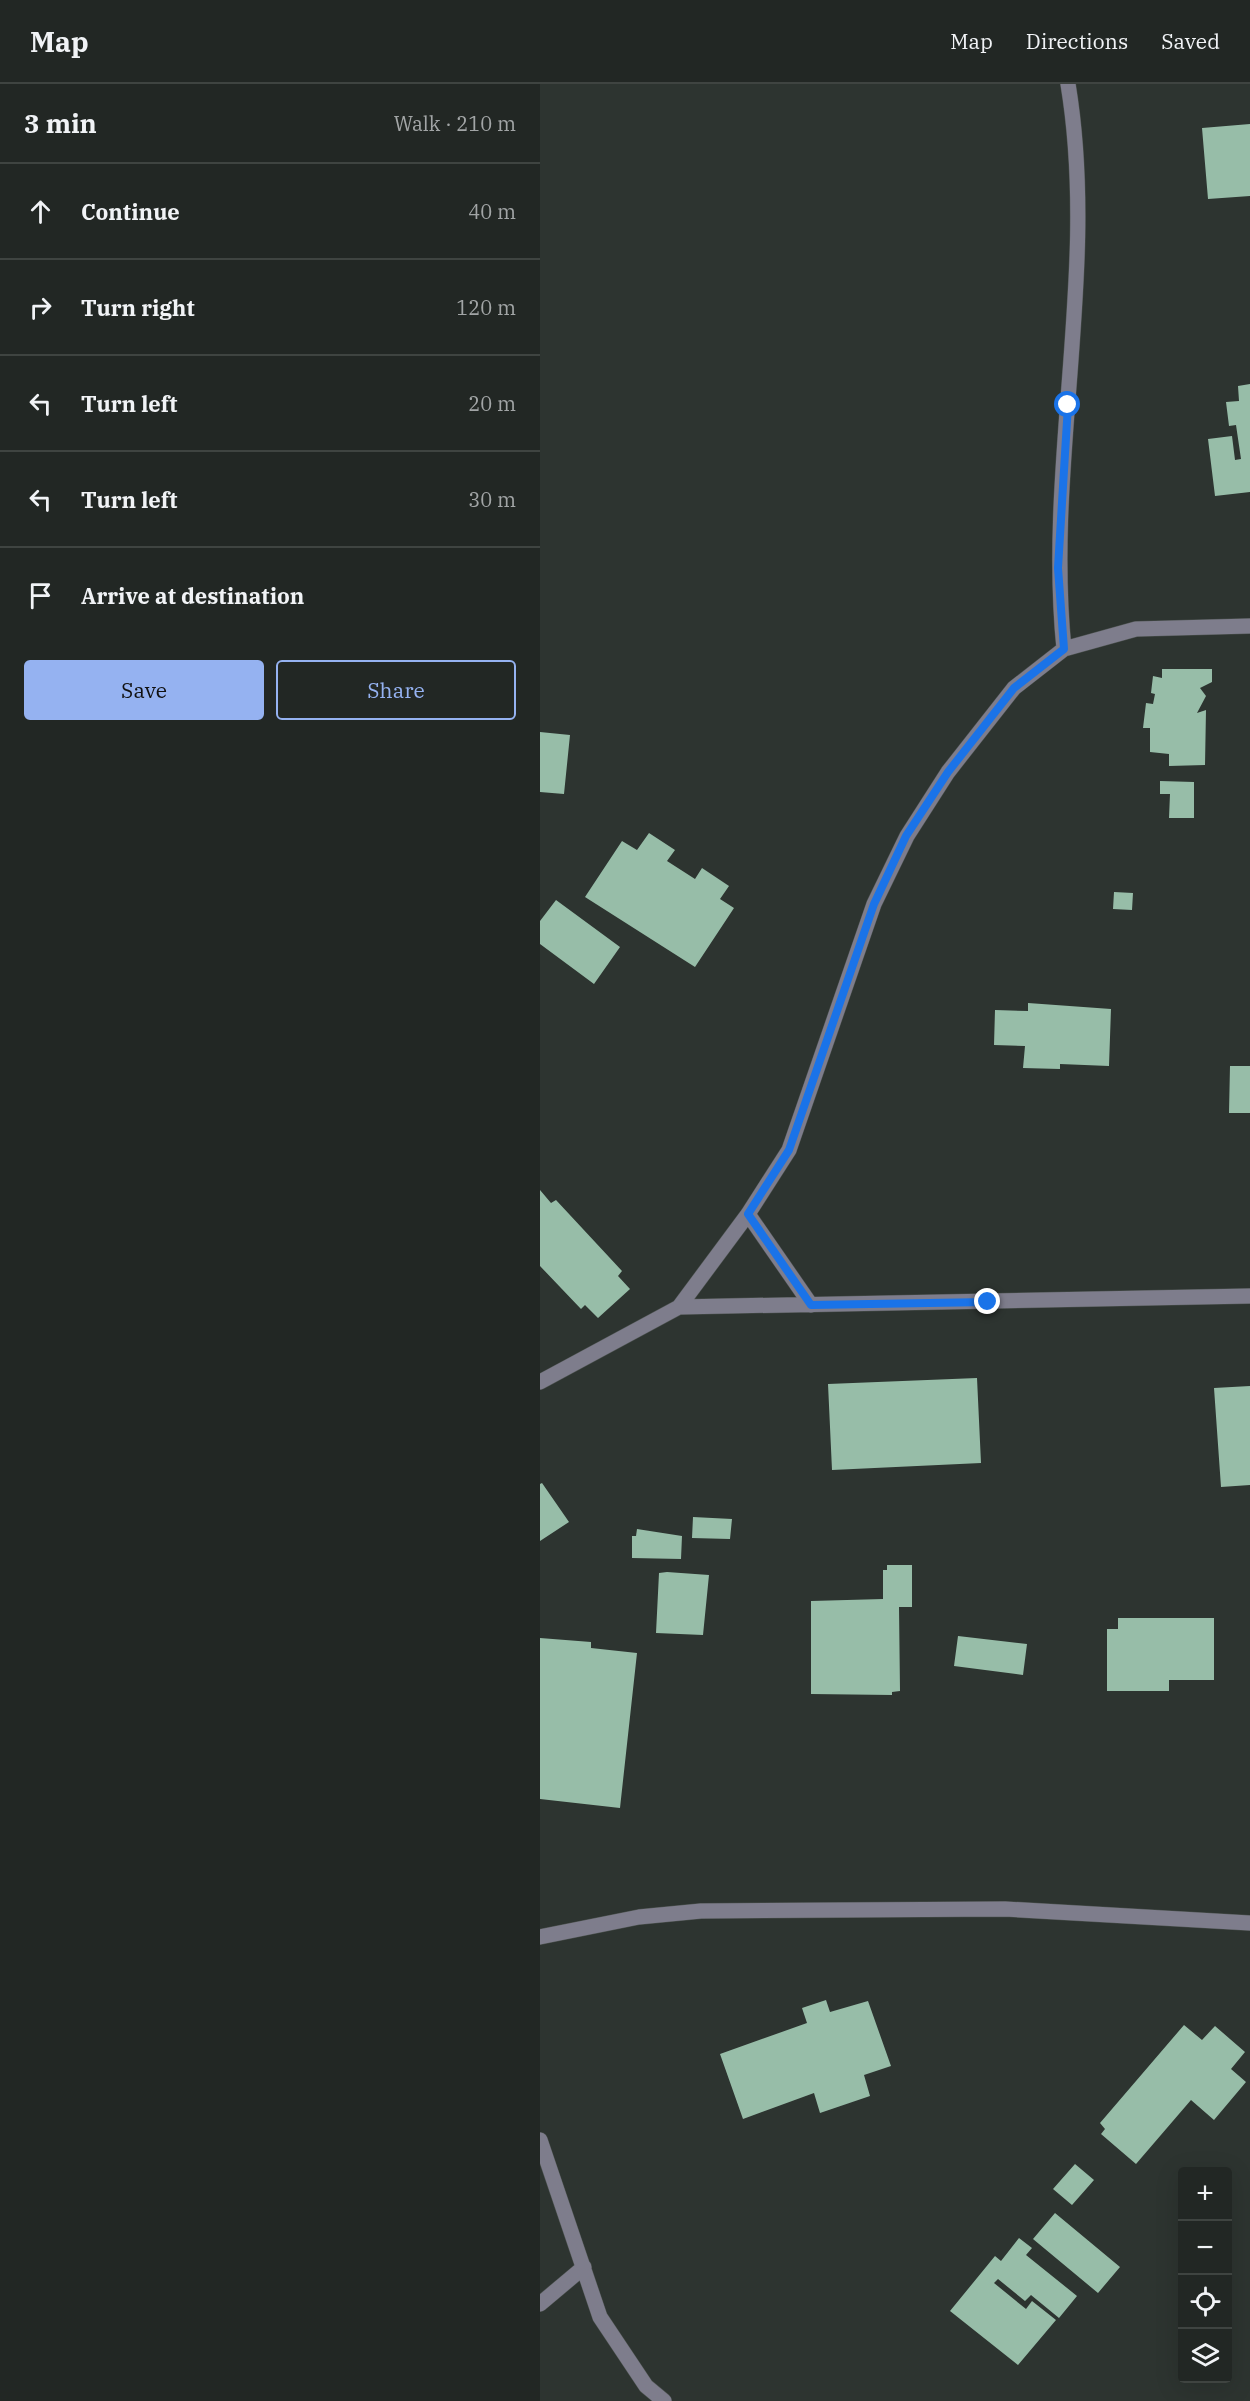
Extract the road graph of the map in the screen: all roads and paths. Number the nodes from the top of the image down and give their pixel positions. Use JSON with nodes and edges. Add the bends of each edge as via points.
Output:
{"nodes":[{"id":1,"x":1068,"y":84,"type":"edge"},
{"id":2,"x":1250,"y":626,"type":"edge"},
{"id":3,"x":1064,"y":649,"type":"junction"},
{"id":4,"x":748,"y":1214,"type":"junction"},
{"id":5,"x":1250,"y":1296,"type":"edge"},
{"id":6,"x":811,"y":1305,"type":"junction"},
{"id":7,"x":679,"y":1307,"type":"junction"},
{"id":8,"x":540,"y":1382,"type":"edge"},
{"id":9,"x":1250,"y":1923,"type":"edge"},
{"id":10,"x":540,"y":1937,"type":"edge"},
{"id":11,"x":540,"y":2140,"type":"edge"},
{"id":12,"x":584,"y":2267,"type":"junction"},
{"id":13,"x":540,"y":2304,"type":"edge"},
{"id":14,"x":664,"y":2401,"type":"edge"}],
"edges":[{"from":1,"to":3,"type":"street","via":[[1078,191],[1058,568]]},
{"from":2,"to":3,"type":"street","via":[[1136,629]]},
{"from":3,"to":4,"type":"street","via":[[1014,688],[948,772],[906,836],[874,904],[789,1150]]},
{"from":4,"to":6,"type":"street"},
{"from":4,"to":7,"type":"street"},
{"from":5,"to":6,"type":"street"},
{"from":6,"to":7,"type":"street"},
{"from":7,"to":8,"type":"street"},
{"from":9,"to":10,"type":"street","via":[[1005,1909],[713,1911],[639,1917]]},
{"from":11,"to":12,"type":"street"},
{"from":12,"to":13,"type":"street"},
{"from":12,"to":14,"type":"street","via":[[600,2317],[646,2386]]}]}
